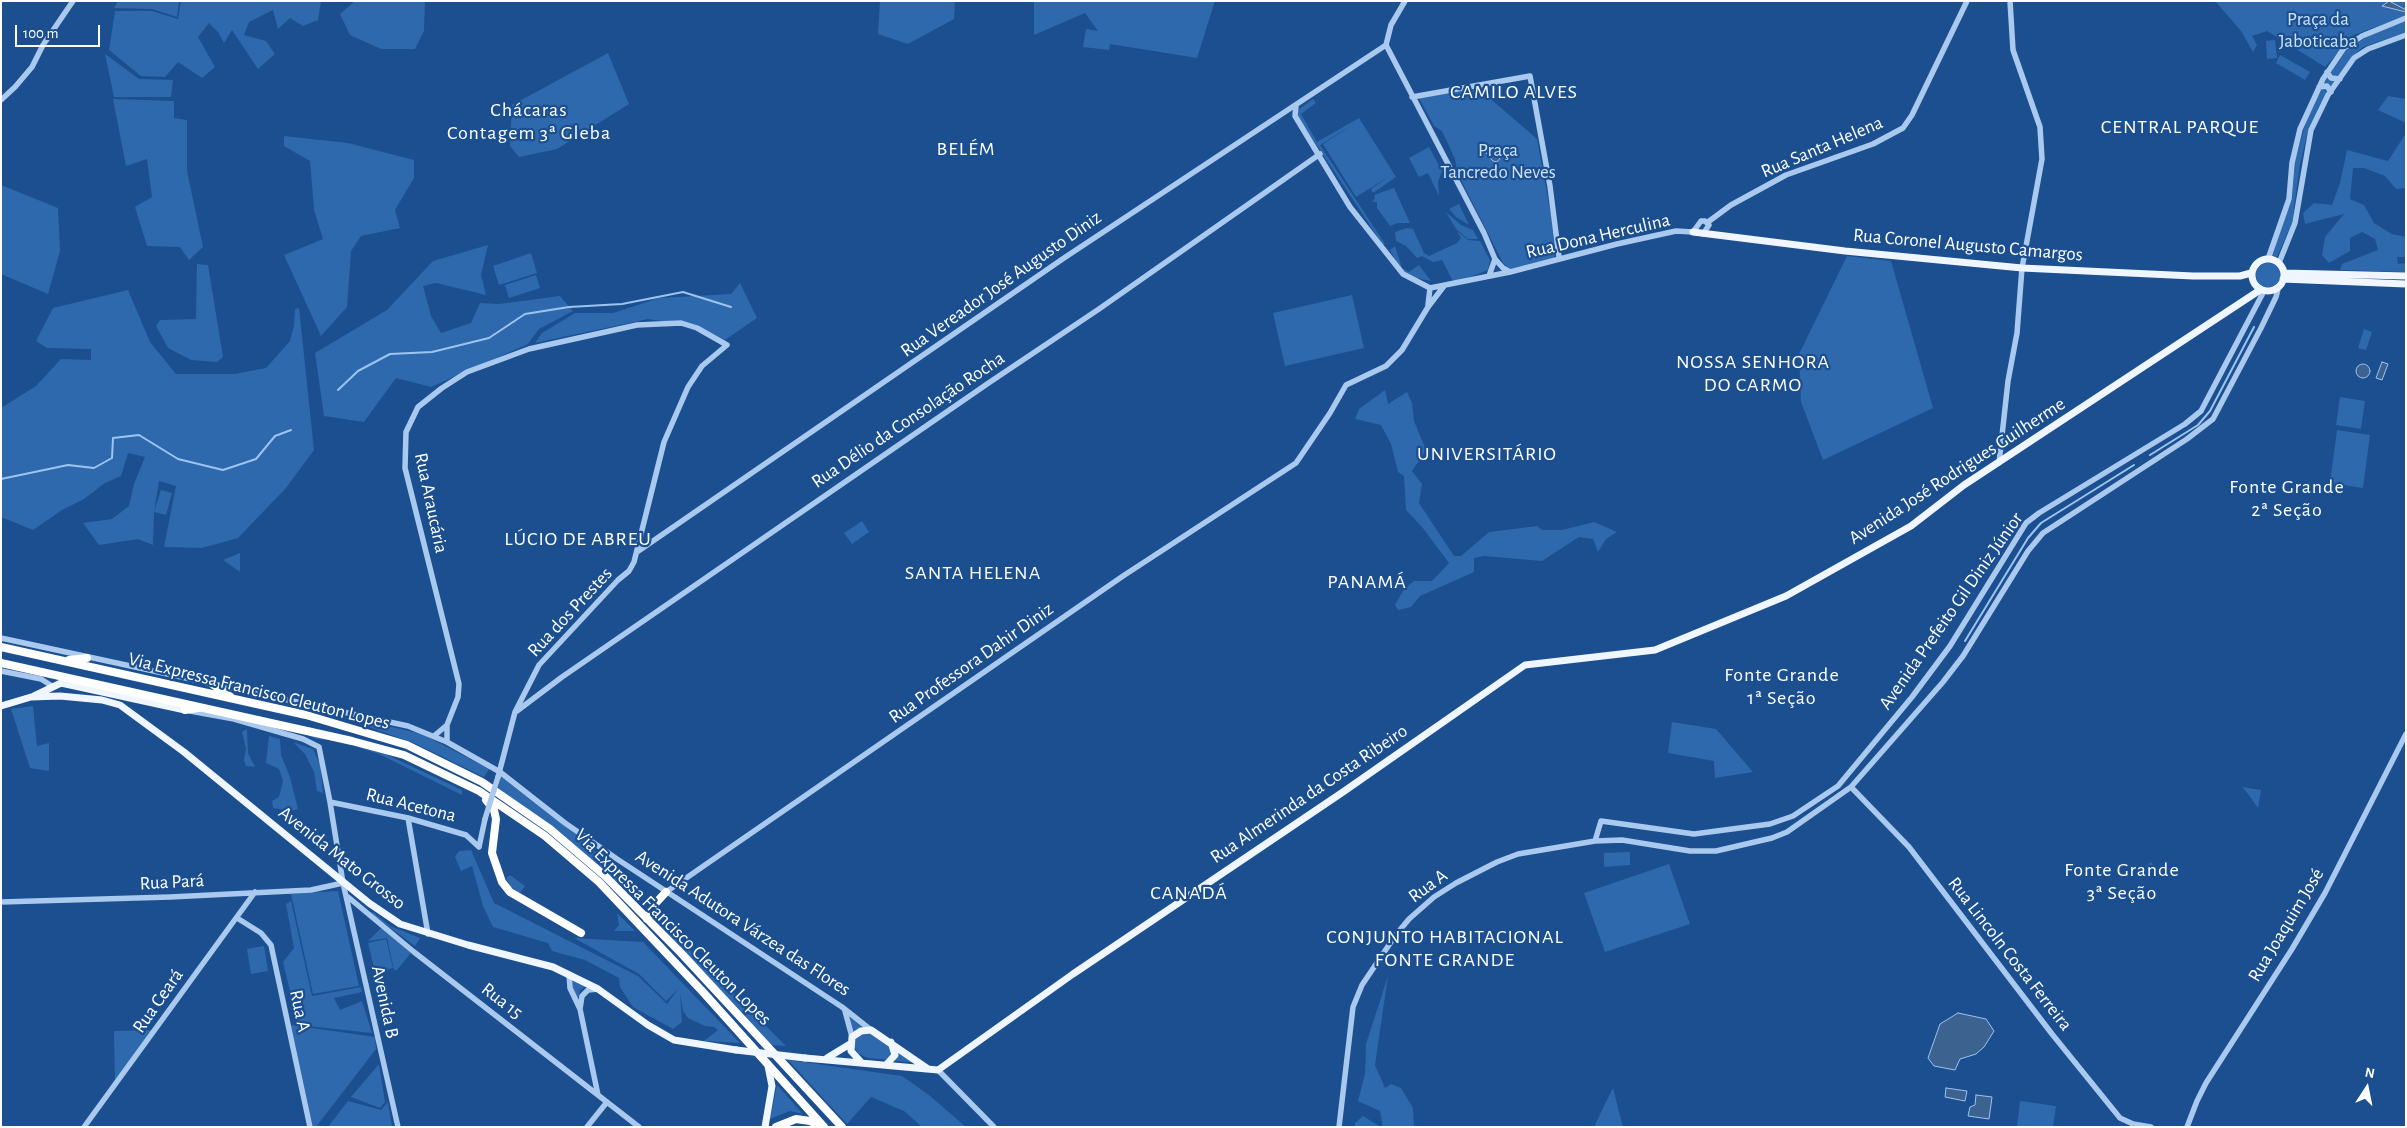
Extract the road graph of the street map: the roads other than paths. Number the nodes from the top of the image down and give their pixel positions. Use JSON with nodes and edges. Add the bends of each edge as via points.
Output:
{"nodes":[{"id":1,"x":73,"y":1,"type":"edge"},
{"id":2,"x":1405,"y":1,"type":"edge"},
{"id":3,"x":1967,"y":1,"type":"edge"},
{"id":4,"x":2010,"y":1,"type":"edge"},
{"id":5,"x":2406,"y":18,"type":"edge"},
{"id":6,"x":2406,"y":34,"type":"edge"},
{"id":7,"x":1386,"y":45,"type":"junction"},
{"id":8,"x":2327,"y":72,"type":"junction"},
{"id":9,"x":2340,"y":79,"type":"junction"},
{"id":10,"x":2319,"y":87,"type":"junction"},
{"id":11,"x":2331,"y":92,"type":"junction"},
{"id":12,"x":1412,"y":96,"type":"junction"},
{"id":13,"x":1,"y":100,"type":"edge"},
{"id":14,"x":1296,"y":105,"type":"junction"},
{"id":15,"x":1320,"y":154,"type":"junction"},
{"id":16,"x":1706,"y":228,"type":"junction"},
{"id":17,"x":1693,"y":232,"type":"junction"},
{"id":18,"x":1559,"y":257,"type":"junction"},
{"id":19,"x":1495,"y":259,"type":"junction"},
{"id":20,"x":2268,"y":259,"type":"junction"},
{"id":21,"x":2279,"y":263,"type":"junction"},
{"id":22,"x":2022,"y":268,"type":"junction"},
{"id":23,"x":1510,"y":272,"type":"junction"},
{"id":24,"x":2251,"y":273,"type":"junction"},
{"id":25,"x":1489,"y":276,"type":"junction"},
{"id":26,"x":2240,"y":276,"type":"junction"},
{"id":27,"x":2284,"y":276,"type":"junction"},
{"id":28,"x":2406,"y":276,"type":"edge"},
{"id":29,"x":2253,"y":282,"type":"junction"},
{"id":30,"x":2406,"y":284,"type":"edge"},
{"id":31,"x":1444,"y":286,"type":"junction"},
{"id":32,"x":1430,"y":288,"type":"junction"},
{"id":33,"x":2278,"y":288,"type":"junction"},
{"id":34,"x":2262,"y":290,"type":"junction"},
{"id":35,"x":2244,"y":299,"type":"junction"},
{"id":36,"x":1428,"y":307,"type":"junction"},
{"id":37,"x":727,"y":345,"type":"joint"},
{"id":38,"x":1999,"y":463,"type":"junction"},
{"id":39,"x":637,"y":552,"type":"junction"},
{"id":40,"x":1,"y":638,"type":"edge"},
{"id":41,"x":1,"y":647,"type":"edge"},
{"id":42,"x":87,"y":658,"type":"junction"},
{"id":43,"x":64,"y":661,"type":"junction"},
{"id":44,"x":1,"y":663,"type":"edge"},
{"id":45,"x":1525,"y":665,"type":"joint"},
{"id":46,"x":1,"y":671,"type":"edge"},
{"id":47,"x":212,"y":684,"type":"junction"},
{"id":48,"x":52,"y":686,"type":"junction"},
{"id":49,"x":102,"y":692,"type":"junction"},
{"id":50,"x":31,"y":697,"type":"junction"},
{"id":51,"x":75,"y":697,"type":"junction"},
{"id":52,"x":235,"y":699,"type":"junction"},
{"id":53,"x":144,"y":701,"type":"junction"},
{"id":54,"x":135,"y":702,"type":"junction"},
{"id":55,"x":120,"y":705,"type":"junction"},
{"id":56,"x":1,"y":706,"type":"edge"},
{"id":57,"x":205,"y":707,"type":"junction"},
{"id":58,"x":185,"y":710,"type":"junction"},
{"id":59,"x":515,"y":712,"type":"junction"},
{"id":60,"x":133,"y":714,"type":"junction"},
{"id":61,"x":447,"y":725,"type":"junction"},
{"id":62,"x":2406,"y":734,"type":"edge"},
{"id":63,"x":434,"y":736,"type":"junction"},
{"id":64,"x":447,"y":742,"type":"junction"},
{"id":65,"x":499,"y":775,"type":"junction"},
{"id":66,"x":1851,"y":787,"type":"junction"},
{"id":67,"x":479,"y":791,"type":"junction"},
{"id":68,"x":330,"y":802,"type":"junction"},
{"id":69,"x":408,"y":818,"type":"junction"},
{"id":70,"x":1595,"y":841,"type":"junction"},
{"id":71,"x":479,"y":847,"type":"joint"},
{"id":72,"x":343,"y":883,"type":"junction"},
{"id":73,"x":255,"y":892,"type":"junction"},
{"id":74,"x":666,"y":892,"type":"junction"},
{"id":75,"x":348,"y":897,"type":"junction"},
{"id":76,"x":1,"y":902,"type":"edge"},
{"id":77,"x":237,"y":918,"type":"junction"},
{"id":78,"x":647,"y":919,"type":"junction"},
{"id":79,"x":581,"y":933,"type":"dead end"},
{"id":80,"x":428,"y":934,"type":"junction"},
{"id":81,"x":569,"y":974,"type":"junction"},
{"id":82,"x":598,"y":989,"type":"junction"},
{"id":83,"x":842,"y":1006,"type":"junction"},
{"id":84,"x":580,"y":1009,"type":"junction"},
{"id":85,"x":871,"y":1030,"type":"junction"},
{"id":86,"x":851,"y":1040,"type":"junction"},
{"id":87,"x":890,"y":1042,"type":"junction"},
{"id":88,"x":824,"y":1059,"type":"junction"},
{"id":89,"x":861,"y":1062,"type":"junction"},
{"id":90,"x":886,"y":1065,"type":"junction"},
{"id":91,"x":768,"y":1066,"type":"junction"},
{"id":92,"x":928,"y":1069,"type":"junction"},
{"id":93,"x":938,"y":1070,"type":"junction"},
{"id":94,"x":598,"y":1095,"type":"junction"},
{"id":95,"x":607,"y":1102,"type":"junction"},
{"id":96,"x":84,"y":1127,"type":"edge"},
{"id":97,"x":310,"y":1127,"type":"edge"},
{"id":98,"x":398,"y":1127,"type":"edge"},
{"id":99,"x":587,"y":1127,"type":"edge"},
{"id":100,"x":639,"y":1127,"type":"edge"},
{"id":101,"x":764,"y":1127,"type":"edge"},
{"id":102,"x":776,"y":1127,"type":"edge"},
{"id":103,"x":823,"y":1127,"type":"edge"},
{"id":104,"x":842,"y":1127,"type":"edge"},
{"id":105,"x":994,"y":1127,"type":"edge"},
{"id":106,"x":1339,"y":1127,"type":"edge"},
{"id":107,"x":2151,"y":1127,"type":"edge"},
{"id":108,"x":2187,"y":1127,"type":"edge"}],
"edges":[{"from":1,"to":13,"type":"street","via":[[32,66]]},
{"from":2,"to":7,"type":"street","via":[[1391,25]]},
{"from":3,"to":16,"type":"street","name":"Rua Santa Helena","via":[[1903,128],[1873,144],[1786,175],[1731,205]]},
{"from":4,"to":22,"type":"street","via":[[2013,50],[2040,127],[2035,206]]},
{"from":5,"to":8,"type":"street","via":[[2362,36],[2344,48]]},
{"from":6,"to":9,"type":"street","via":[[2368,48],[2354,58]]},
{"from":7,"to":12,"type":"street"},
{"from":7,"to":14,"type":"street","name":"Rua Vereador José Augusto Diniz"},
{"from":8,"to":9,"type":"street","via":[[2331,78]]},
{"from":8,"to":10,"type":"street"},
{"from":9,"to":11,"type":"street"},
{"from":10,"to":11,"type":"street","via":[[2327,86]]},
{"from":10,"to":20,"type":"street","via":[[2300,129],[2292,163],[2289,199]]},
{"from":11,"to":21,"type":"street","via":[[2310,130],[2295,223]]},
{"from":12,"to":18,"type":"street","via":[[1530,76]]},
{"from":12,"to":19,"type":"street"},
{"from":14,"to":15,"type":"street","via":[[1294,116]]},
{"from":14,"to":39,"type":"street","name":"Rua Vereador José Augusto Diniz","via":[[1064,258]]},
{"from":15,"to":32,"type":"street","via":[[1350,207],[1403,274]]},
{"from":15,"to":59,"type":"street","name":"Rua Délio da Consolação Rocha","via":[[1099,309],[776,528]]},
{"from":16,"to":17,"type":"main road","name":"Rua Coronel Augusto Camargos"},
{"from":16,"to":17,"type":"street","via":[[1700,222]]},
{"from":16,"to":22,"type":"main road","name":"Rua Coronel Augusto Camargos"},
{"from":17,"to":18,"type":"street","name":"Rua Dona Herculina","via":[[1676,231]]},
{"from":18,"to":23,"type":"street","name":"Rua Dona Herculina"},
{"from":19,"to":23,"type":"street"},
{"from":19,"to":25,"type":"street"},
{"from":20,"to":21,"type":"main road"},
{"from":20,"to":24,"type":"main road","via":[[2259,261]]},
{"from":21,"to":27,"type":"main road"},
{"from":22,"to":26,"type":"main road","name":"Rua Coronel Augusto Camargos","via":[[2171,276]]},
{"from":22,"to":38,"type":"street","via":[[2017,333]]},
{"from":23,"to":25,"type":"street","name":"Rua Dona Herculina"},
{"from":24,"to":26,"type":"main road","name":"Rua Coronel Augusto Camargos"},
{"from":24,"to":29,"type":"main road"},
{"from":25,"to":31,"type":"street","name":"Rua Dona Herculina"},
{"from":26,"to":29,"type":"main road","name":"Rua Coronel Augusto Camargos"},
{"from":27,"to":28,"type":"main road"},
{"from":27,"to":30,"type":"main road"},
{"from":27,"to":33,"type":"main road"},
{"from":29,"to":34,"type":"main road"},
{"from":29,"to":35,"type":"main road","name":"Avenida José Rodrigues Guilherme"},
{"from":31,"to":32,"type":"street","name":"Rua Dona Herculina"},
{"from":31,"to":36,"type":"street"},
{"from":32,"to":36,"type":"street"},
{"from":33,"to":34,"type":"main road"},
{"from":33,"to":66,"type":"street","name":"Avenida Prefeito Gil Diniz Júnior","via":[[2261,328],[2213,419],[2043,533],[2028,551],[1948,676]]},
{"from":34,"to":35,"type":"main road","name":"Avenida José Rodrigues Guilherme"},
{"from":34,"to":70,"type":"street","name":"Avenida Prefeito Gil Diniz Júnior","via":[[2200,411],[2185,424],[2026,523],[1950,646],[1838,786],[1793,816],[1770,824],[1694,834],[1601,821]]},
{"from":35,"to":38,"type":"main road","name":"Avenida José Rodrigues Guilherme"},
{"from":36,"to":74,"type":"street","name":"Rua Professora Dahir Diniz","via":[[1406,344],[1386,366],[1346,385],[1296,463],[1123,576]]},
{"from":37,"to":39,"type":"street","name":"Rua dos Prestes","via":[[702,366],[688,387],[664,442]]},
{"from":37,"to":61,"type":"street","name":"Rua Araucária","via":[[697,328],[681,324],[637,325],[529,349],[467,372],[418,408],[406,432],[405,468],[459,684],[458,697]]},
{"from":38,"to":45,"type":"main road","name":"Avenida José Rodrigues Guilherme","via":[[1876,547],[1786,596],[1720,625],[1655,650]]},
{"from":39,"to":59,"type":"street","name":"Rua dos Prestes","via":[[629,571],[539,665]]},
{"from":40,"to":42,"type":"street","name":"Avenida Adutora Várzea das Flores"},
{"from":41,"to":43,"type":"highway","name":"Via Expressa Francisco Cleuton Lopes"},
{"from":42,"to":43,"type":"highway"},
{"from":42,"to":47,"type":"street","name":"Avenida Adutora Várzea das Flores"},
{"from":43,"to":52,"type":"highway","name":"Via Expressa Francisco Cleuton Lopes"},
{"from":44,"to":57,"type":"highway","name":"Via Expressa Francisco Cleuton Lopes"},
{"from":45,"to":93,"type":"main road","name":"Rua Almerinda da Costa Ribeiro"},
{"from":46,"to":48,"type":"street","via":[[41,679]]},
{"from":47,"to":52,"type":"highway"},
{"from":47,"to":63,"type":"street","name":"Avenida Adutora Várzea das Flores","via":[[408,726]]},
{"from":48,"to":49,"type":"main road","via":[[61,683]]},
{"from":48,"to":50,"type":"main road"},
{"from":48,"to":51,"type":"main road"},
{"from":49,"to":53,"type":"main road"},
{"from":49,"to":55,"type":"main road"},
{"from":50,"to":51,"type":"main road","name":"Avenida Mato Grosso"},
{"from":50,"to":56,"type":"main road","name":"Avenida Mato Grosso"},
{"from":51,"to":55,"type":"main road","name":"Avenida Mato Grosso"},
{"from":52,"to":78,"type":"highway","name":"Via Expressa Francisco Cleuton Lopes","via":[[306,715],[398,742],[447,763],[482,782],[550,829],[605,876]]},
{"from":53,"to":54,"type":"main road"},
{"from":53,"to":58,"type":"main road"},
{"from":54,"to":55,"type":"main road"},
{"from":54,"to":60,"type":"main road"},
{"from":55,"to":60,"type":"main road","name":"Avenida Mato Grosso"},
{"from":57,"to":58,"type":"highway"},
{"from":57,"to":67,"type":"highway","name":"Via Expressa Francisco Cleuton Lopes","via":[[404,755]]},
{"from":58,"to":68,"type":"street","name":"Avenida B","via":[[243,722],[303,739],[319,747]]},
{"from":59,"to":65,"type":"street","name":"Rua dos Prestes"},
{"from":60,"to":72,"type":"main road","name":"Avenida Mato Grosso"},
{"from":61,"to":63,"type":"street","name":"Rua Araucária"},
{"from":61,"to":64,"type":"street","name":"Rua Araucária"},
{"from":62,"to":108,"type":"street","name":"Rua Joaquim José","via":[[2325,893],[2206,1083]]},
{"from":63,"to":64,"type":"street","name":"Avenida Adutora Várzea das Flores"},
{"from":64,"to":65,"type":"street","name":"Avenida Adutora Várzea das Flores"},
{"from":65,"to":71,"type":"street","name":"Rua dos Prestes","bridge":true},
{"from":65,"to":74,"type":"street","name":"Avenida Adutora Várzea das Flores"},
{"from":66,"to":70,"type":"street","name":"Avenida Prefeito Gil Diniz Júnior","via":[[1787,832],[1716,851],[1690,851],[1622,840]]},
{"from":66,"to":107,"type":"street","name":"Rua Lincoln Costa Ferreira","via":[[1909,847],[2120,1118]]},
{"from":67,"to":79,"type":"highway","via":[[494,810],[492,853],[502,882],[510,892]]},
{"from":67,"to":91,"type":"highway","name":"Via Expressa Francisco Cleuton Lopes","via":[[545,836],[599,882]]},
{"from":68,"to":69,"type":"street","name":"Rua Acetona"},
{"from":68,"to":72,"type":"street","name":"Avenida B"},
{"from":69,"to":71,"type":"street","name":"Rua Acetona","via":[[466,835]]},
{"from":69,"to":80,"type":"street"},
{"from":70,"to":106,"type":"street","name":"Rua A","via":[[1518,854],[1496,862],[1434,897],[1409,919],[1362,985],[1353,1007]]},
{"from":72,"to":73,"type":"street","name":"Rua Pará","via":[[310,890]]},
{"from":72,"to":75,"type":"street","name":"Avenida B"},
{"from":72,"to":80,"type":"main road","name":"Avenida Mato Grosso","via":[[400,924]]},
{"from":73,"to":76,"type":"street","name":"Rua Pará"},
{"from":73,"to":77,"type":"street","name":"Rua Ceará"},
{"from":74,"to":78,"type":"highway","via":[[652,906]]},
{"from":74,"to":83,"type":"street","name":"Avenida Adutora Várzea das Flores"},
{"from":75,"to":94,"type":"street","name":"Rua 15"},
{"from":75,"to":98,"type":"street","name":"Avenida B"},
{"from":77,"to":96,"type":"street","name":"Rua Ceará"},
{"from":77,"to":97,"type":"street","name":"Rua A","via":[[261,933],[271,945]]},
{"from":78,"to":104,"type":"highway","name":"Via Expressa Francisco Cleuton Lopes"},
{"from":80,"to":81,"type":"main road","name":"Avenida Mato Grosso"},
{"from":81,"to":82,"type":"main road","name":"Avenida Mato Grosso"},
{"from":81,"to":84,"type":"street","via":[[570,988]]},
{"from":82,"to":84,"type":"street","via":[[588,990],[582,996]]},
{"from":82,"to":88,"type":"main road","name":"Avenida Mato Grosso","bridge":true,"via":[[674,1040]]},
{"from":83,"to":85,"type":"street","name":"Avenida Adutora Várzea das Flores"},
{"from":83,"to":86,"type":"street","via":[[848,1016]]},
{"from":84,"to":94,"type":"street"},
{"from":85,"to":86,"type":"main road","via":[[861,1030]]},
{"from":85,"to":87,"type":"main road","name":"Avenida Adutora Várzea das Flores"},
{"from":86,"to":88,"type":"main road"},
{"from":86,"to":89,"type":"main road","via":[[856,1059]]},
{"from":87,"to":90,"type":"main road","via":[[895,1055]]},
{"from":87,"to":92,"type":"main road","name":"Avenida Adutora Várzea das Flores"},
{"from":88,"to":89,"type":"main road","name":"Avenida Mato Grosso"},
{"from":89,"to":90,"type":"main road"},
{"from":90,"to":92,"type":"main road"},
{"from":91,"to":101,"type":"main road","via":[[772,1086]]},
{"from":91,"to":103,"type":"highway","name":"Via Expressa Francisco Cleuton Lopes"},
{"from":92,"to":93,"type":"main road"},
{"from":93,"to":105,"type":"street"},
{"from":94,"to":95,"type":"street","name":"Rua 15"},
{"from":95,"to":99,"type":"street"},
{"from":95,"to":100,"type":"street","name":"Rua 15"},
{"from":102,"to":103,"type":"highway","via":[[796,1119]]}]}
